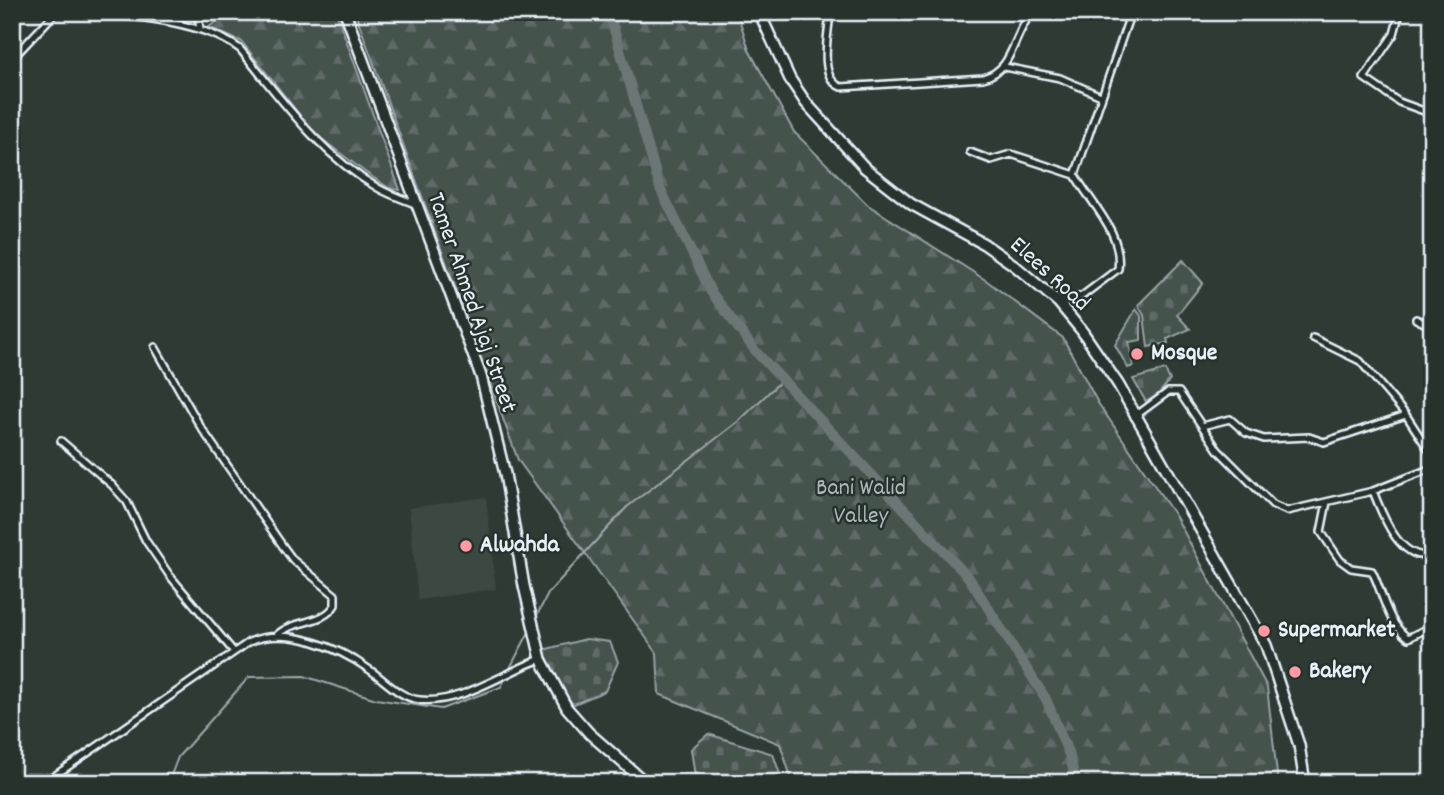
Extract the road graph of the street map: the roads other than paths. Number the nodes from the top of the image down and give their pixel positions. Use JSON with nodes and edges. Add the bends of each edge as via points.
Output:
{"nodes":[{"id":1,"x":57,"y":12,"type":"edge"},
{"id":2,"x":197,"y":12,"type":"edge"},
{"id":3,"x":345,"y":12,"type":"edge"},
{"id":4,"x":759,"y":12,"type":"edge"},
{"id":5,"x":830,"y":12,"type":"edge"},
{"id":6,"x":1032,"y":12,"type":"edge"},
{"id":7,"x":1131,"y":12,"type":"edge"},
{"id":8,"x":1400,"y":12,"type":"edge"},
{"id":9,"x":200,"y":27,"type":"junction"},
{"id":10,"x":12,"y":59,"type":"edge"},
{"id":11,"x":1005,"y":67,"type":"junction"},
{"id":12,"x":1101,"y":96,"type":"junction"},
{"id":13,"x":1432,"y":114,"type":"edge"},
{"id":14,"x":970,"y":152,"type":"dead end"},
{"id":15,"x":1075,"y":175,"type":"junction"},
{"id":16,"x":418,"y":205,"type":"junction"},
{"id":17,"x":1058,"y":302,"type":"junction"},
{"id":18,"x":1416,"y":319,"type":"dead end"},
{"id":19,"x":1432,"y":327,"type":"edge"},
{"id":20,"x":1313,"y":338,"type":"dead end"},
{"id":21,"x":155,"y":347,"type":"dead end"},
{"id":22,"x":1406,"y":415,"type":"junction"},
{"id":23,"x":1134,"y":417,"type":"junction"},
{"id":24,"x":1202,"y":426,"type":"junction"},
{"id":25,"x":1432,"y":437,"type":"edge"},
{"id":26,"x":61,"y":441,"type":"dead end"},
{"id":27,"x":1424,"y":442,"type":"junction"},
{"id":28,"x":1432,"y":455,"type":"edge"},
{"id":29,"x":1432,"y":468,"type":"edge"},
{"id":30,"x":1373,"y":491,"type":"junction"},
{"id":31,"x":1327,"y":502,"type":"junction"},
{"id":32,"x":1432,"y":555,"type":"edge"},
{"id":33,"x":1432,"y":626,"type":"edge"},
{"id":34,"x":278,"y":635,"type":"junction"},
{"id":35,"x":234,"y":652,"type":"junction"},
{"id":36,"x":541,"y":659,"type":"junction"},
{"id":37,"x":44,"y":783,"type":"edge"},
{"id":38,"x":646,"y":783,"type":"edge"},
{"id":39,"x":1306,"y":783,"type":"edge"}],
"edges":[{"from":1,"to":9,"type":"street","via":[[101,13]]},
{"from":1,"to":10,"type":"street"},
{"from":2,"to":9,"type":"street"},
{"from":3,"to":16,"type":"main road","name":"Tamer Ahmed Ajaj Street"},
{"from":4,"to":17,"type":"main road","name":"Elees Road","via":[[806,103],[865,168],[911,204],[984,244]]},
{"from":5,"to":11,"type":"street","via":[[828,74],[834,85],[983,78]]},
{"from":6,"to":11,"type":"street","via":[[1017,34]]},
{"from":7,"to":12,"type":"street"},
{"from":8,"to":13,"type":"street","via":[[1394,34],[1364,78],[1399,103]]},
{"from":9,"to":16,"type":"street","via":[[240,49],[304,130],[323,146],[375,187]]},
{"from":11,"to":12,"type":"street","via":[[1060,78]]},
{"from":12,"to":15,"type":"street"},
{"from":14,"to":15,"type":"street","via":[[991,160],[1011,154]]},
{"from":15,"to":17,"type":"street","via":[[1099,208],[1119,264],[1098,287]]},
{"from":16,"to":36,"type":"main road","name":"Tamer Ahmed Ajaj Street","via":[[481,376]]},
{"from":17,"to":23,"type":"main road","name":"Elees Road","via":[[1101,358]]},
{"from":18,"to":19,"type":"street"},
{"from":20,"to":22,"type":"street","via":[[1360,361]]},
{"from":21,"to":34,"type":"street","via":[[200,426],[282,545],[335,595],[335,605],[327,614],[291,625]]},
{"from":22,"to":24,"type":"street","via":[[1324,442],[1309,437],[1264,439],[1246,433],[1230,419]]},
{"from":22,"to":27,"type":"street"},
{"from":23,"to":24,"type":"street","via":[[1175,390]]},
{"from":23,"to":39,"type":"main road","name":"Elees Road","via":[[1266,645],[1299,745]]},
{"from":24,"to":31,"type":"street","via":[[1218,450],[1279,509],[1297,510]]},
{"from":25,"to":27,"type":"street"},
{"from":26,"to":35,"type":"street","via":[[127,502],[170,576]]},
{"from":27,"to":28,"type":"street"},
{"from":29,"to":30,"type":"street"},
{"from":30,"to":31,"type":"street"},
{"from":30,"to":32,"type":"street","via":[[1392,535],[1415,552]]},
{"from":31,"to":33,"type":"street","via":[[1321,532],[1340,560],[1351,568],[1372,571],[1401,633],[1408,638]]},
{"from":34,"to":35,"type":"street","via":[[264,636]]},
{"from":34,"to":36,"type":"street","via":[[360,664],[420,701],[465,694]]},
{"from":35,"to":37,"type":"street"},
{"from":36,"to":38,"type":"main road","name":"Tamer Ahmed Ajaj Street","via":[[567,709]]}]}
